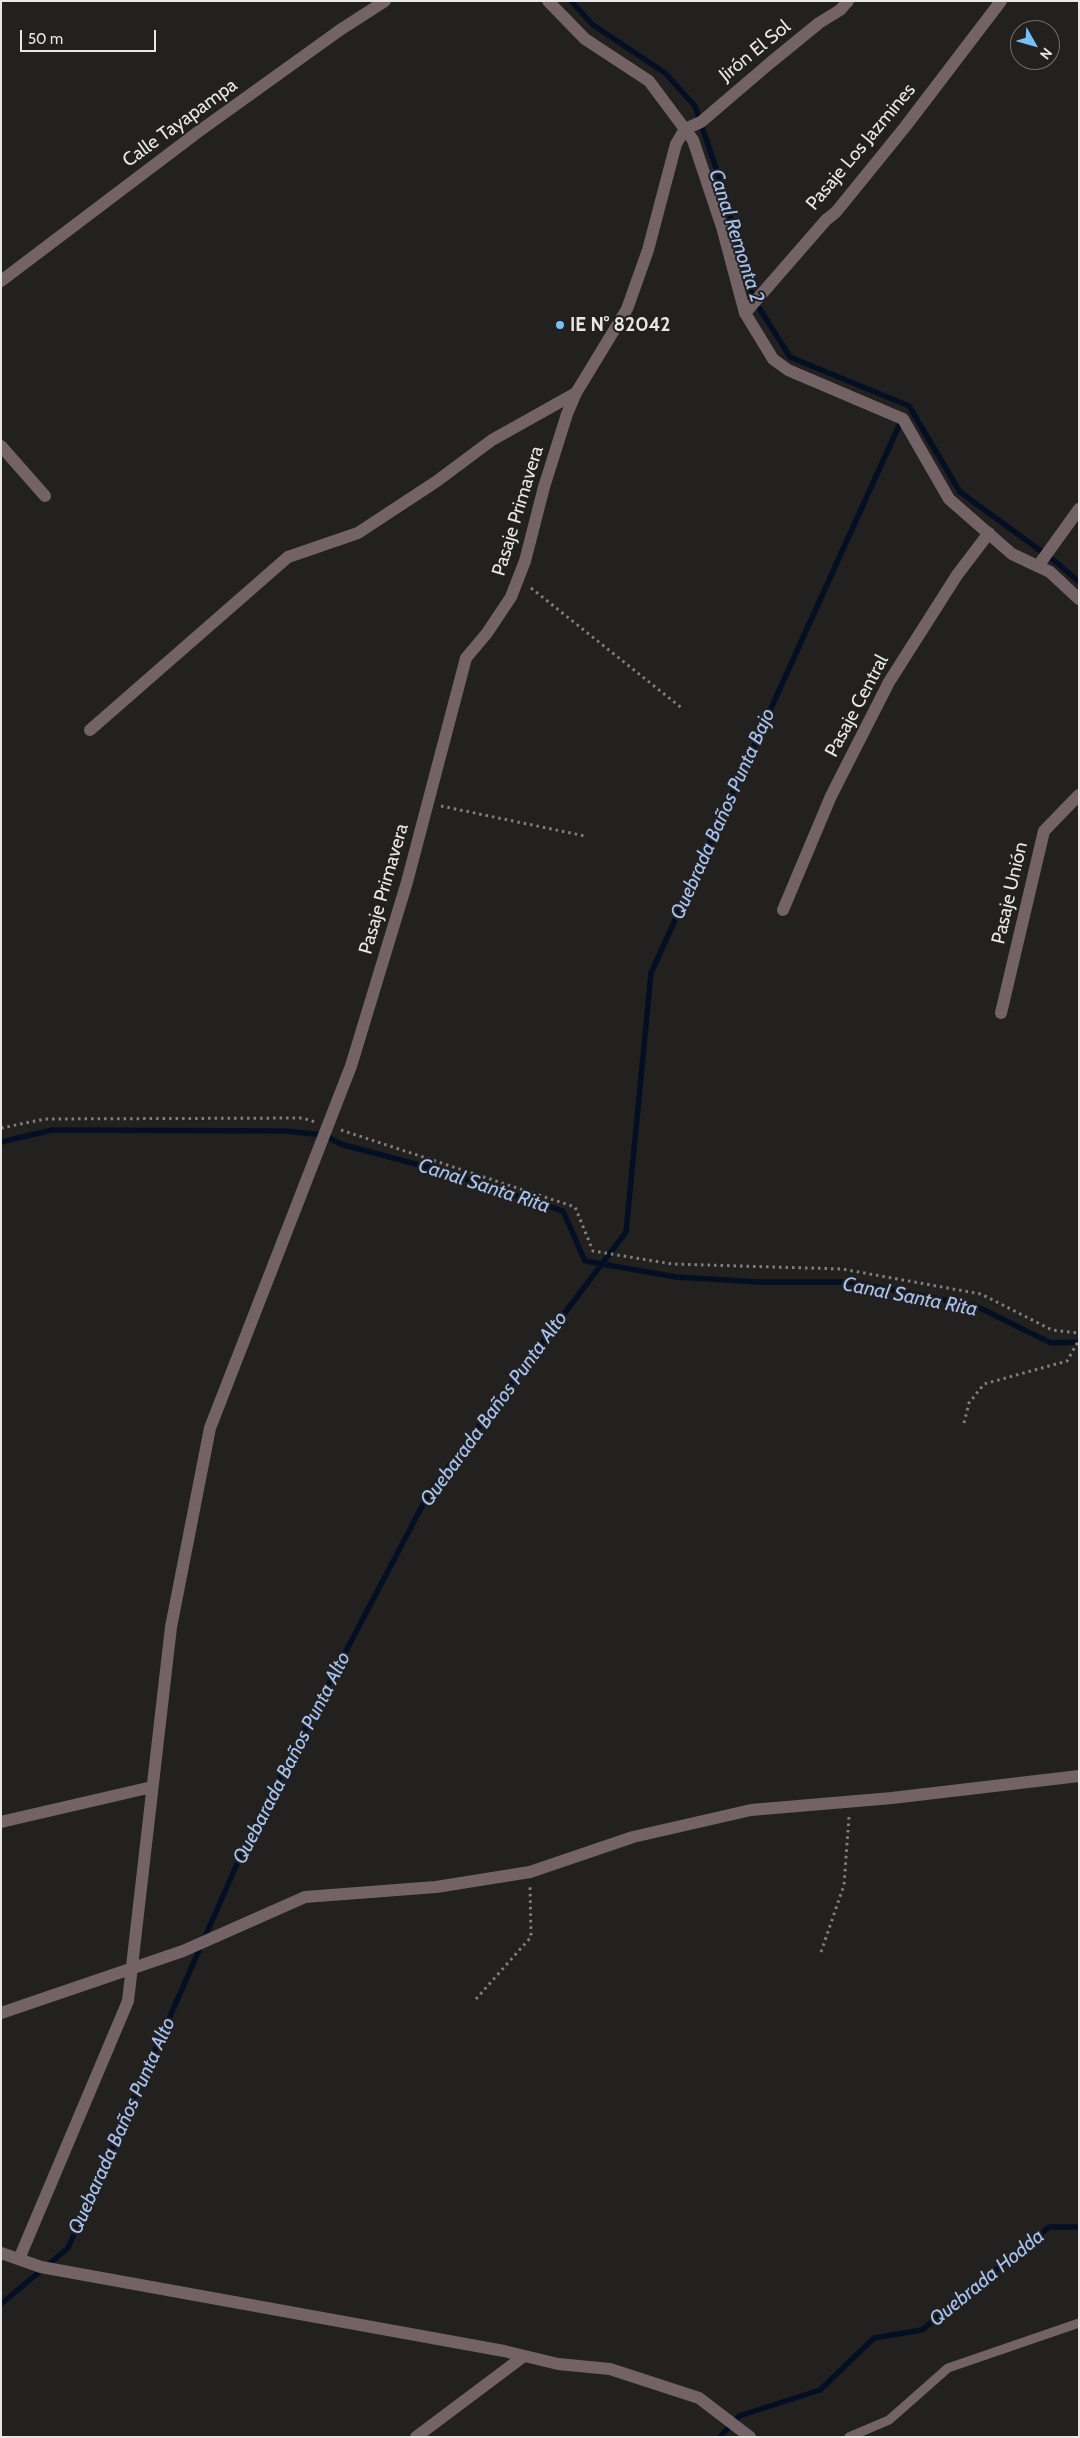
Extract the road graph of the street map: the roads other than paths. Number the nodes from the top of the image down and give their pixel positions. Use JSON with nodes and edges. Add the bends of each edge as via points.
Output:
{"nodes":[{"id":1,"x":385,"y":1,"type":"edge"},
{"id":2,"x":548,"y":1,"type":"edge"},
{"id":3,"x":848,"y":1,"type":"edge"},
{"id":4,"x":1001,"y":1,"type":"edge"},
{"id":5,"x":685,"y":129,"type":"junction"},
{"id":6,"x":1,"y":281,"type":"edge"},
{"id":7,"x":745,"y":313,"type":"junction"},
{"id":8,"x":576,"y":393,"type":"junction"},
{"id":9,"x":1,"y":446,"type":"edge"},
{"id":10,"x":45,"y":496,"type":"dead end"},
{"id":11,"x":1079,"y":509,"type":"edge"},
{"id":12,"x":989,"y":533,"type":"junction"},
{"id":13,"x":1038,"y":566,"type":"junction"},
{"id":14,"x":1079,"y":599,"type":"edge"},
{"id":15,"x":90,"y":730,"type":"dead end"},
{"id":16,"x":1079,"y":795,"type":"edge"},
{"id":17,"x":783,"y":910,"type":"dead end"},
{"id":18,"x":1001,"y":1013,"type":"dead end"},
{"id":19,"x":1079,"y":1776,"type":"edge"},
{"id":20,"x":152,"y":1787,"type":"junction"},
{"id":21,"x":1,"y":1822,"type":"edge"},
{"id":22,"x":132,"y":1967,"type":"junction"},
{"id":23,"x":1,"y":2013,"type":"edge"},
{"id":24,"x":1,"y":2253,"type":"edge"},
{"id":25,"x":18,"y":2259,"type":"junction"},
{"id":26,"x":1079,"y":2323,"type":"edge"},
{"id":27,"x":524,"y":2356,"type":"junction"},
{"id":28,"x":746,"y":2434,"type":"edge"},
{"id":29,"x":416,"y":2437,"type":"edge"},
{"id":30,"x":849,"y":2437,"type":"edge"}],
"edges":[{"from":1,"to":6,"type":"street","name":"Calle Tayapampa","via":[[198,132]]},
{"from":2,"to":5,"type":"street","via":[[585,39],[649,81]]},
{"from":3,"to":5,"type":"street","name":"Jirón El Sol","via":[[700,122]]},
{"from":4,"to":7,"type":"street","name":"Pasaje Los Jazmines","via":[[836,212]]},
{"from":5,"to":7,"type":"street","via":[[693,140],[722,227]]},
{"from":5,"to":8,"type":"street","name":"Pasaje Primavera","via":[[676,144],[648,250],[627,309]]},
{"from":7,"to":12,"type":"street","via":[[773,358],[788,370],[902,418],[950,499]]},
{"from":8,"to":15,"type":"street","via":[[492,440],[358,533],[288,557]]},
{"from":8,"to":20,"type":"street","name":"Pasaje Primavera","via":[[518,578],[506,604],[466,658],[352,1066],[210,1428],[171,1627]]},
{"from":9,"to":10,"type":"street"},
{"from":11,"to":13,"type":"street"},
{"from":12,"to":13,"type":"street","via":[[1012,554]]},
{"from":12,"to":17,"type":"street","name":"Pasaje Central","via":[[889,682],[831,796]]},
{"from":13,"to":14,"type":"street","via":[[1050,572]]},
{"from":16,"to":18,"type":"street","name":"Pasaje Unión","via":[[1044,831]]},
{"from":19,"to":22,"type":"street","via":[[742,1812],[633,1837],[530,1872],[436,1887],[305,1897],[183,1951]]},
{"from":20,"to":21,"type":"street"},
{"from":20,"to":22,"type":"street","name":"Pasaje Primavera"},
{"from":22,"to":23,"type":"street"},
{"from":22,"to":25,"type":"street","name":"Pasaje Primavera","via":[[128,2001]]},
{"from":24,"to":25,"type":"street"},
{"from":25,"to":27,"type":"street","via":[[41,2267]]},
{"from":26,"to":30,"type":"lane","via":[[948,2368],[889,2420]]},
{"from":27,"to":28,"type":"street","via":[[558,2364],[610,2369],[699,2398]]},
{"from":27,"to":29,"type":"street"}]}
